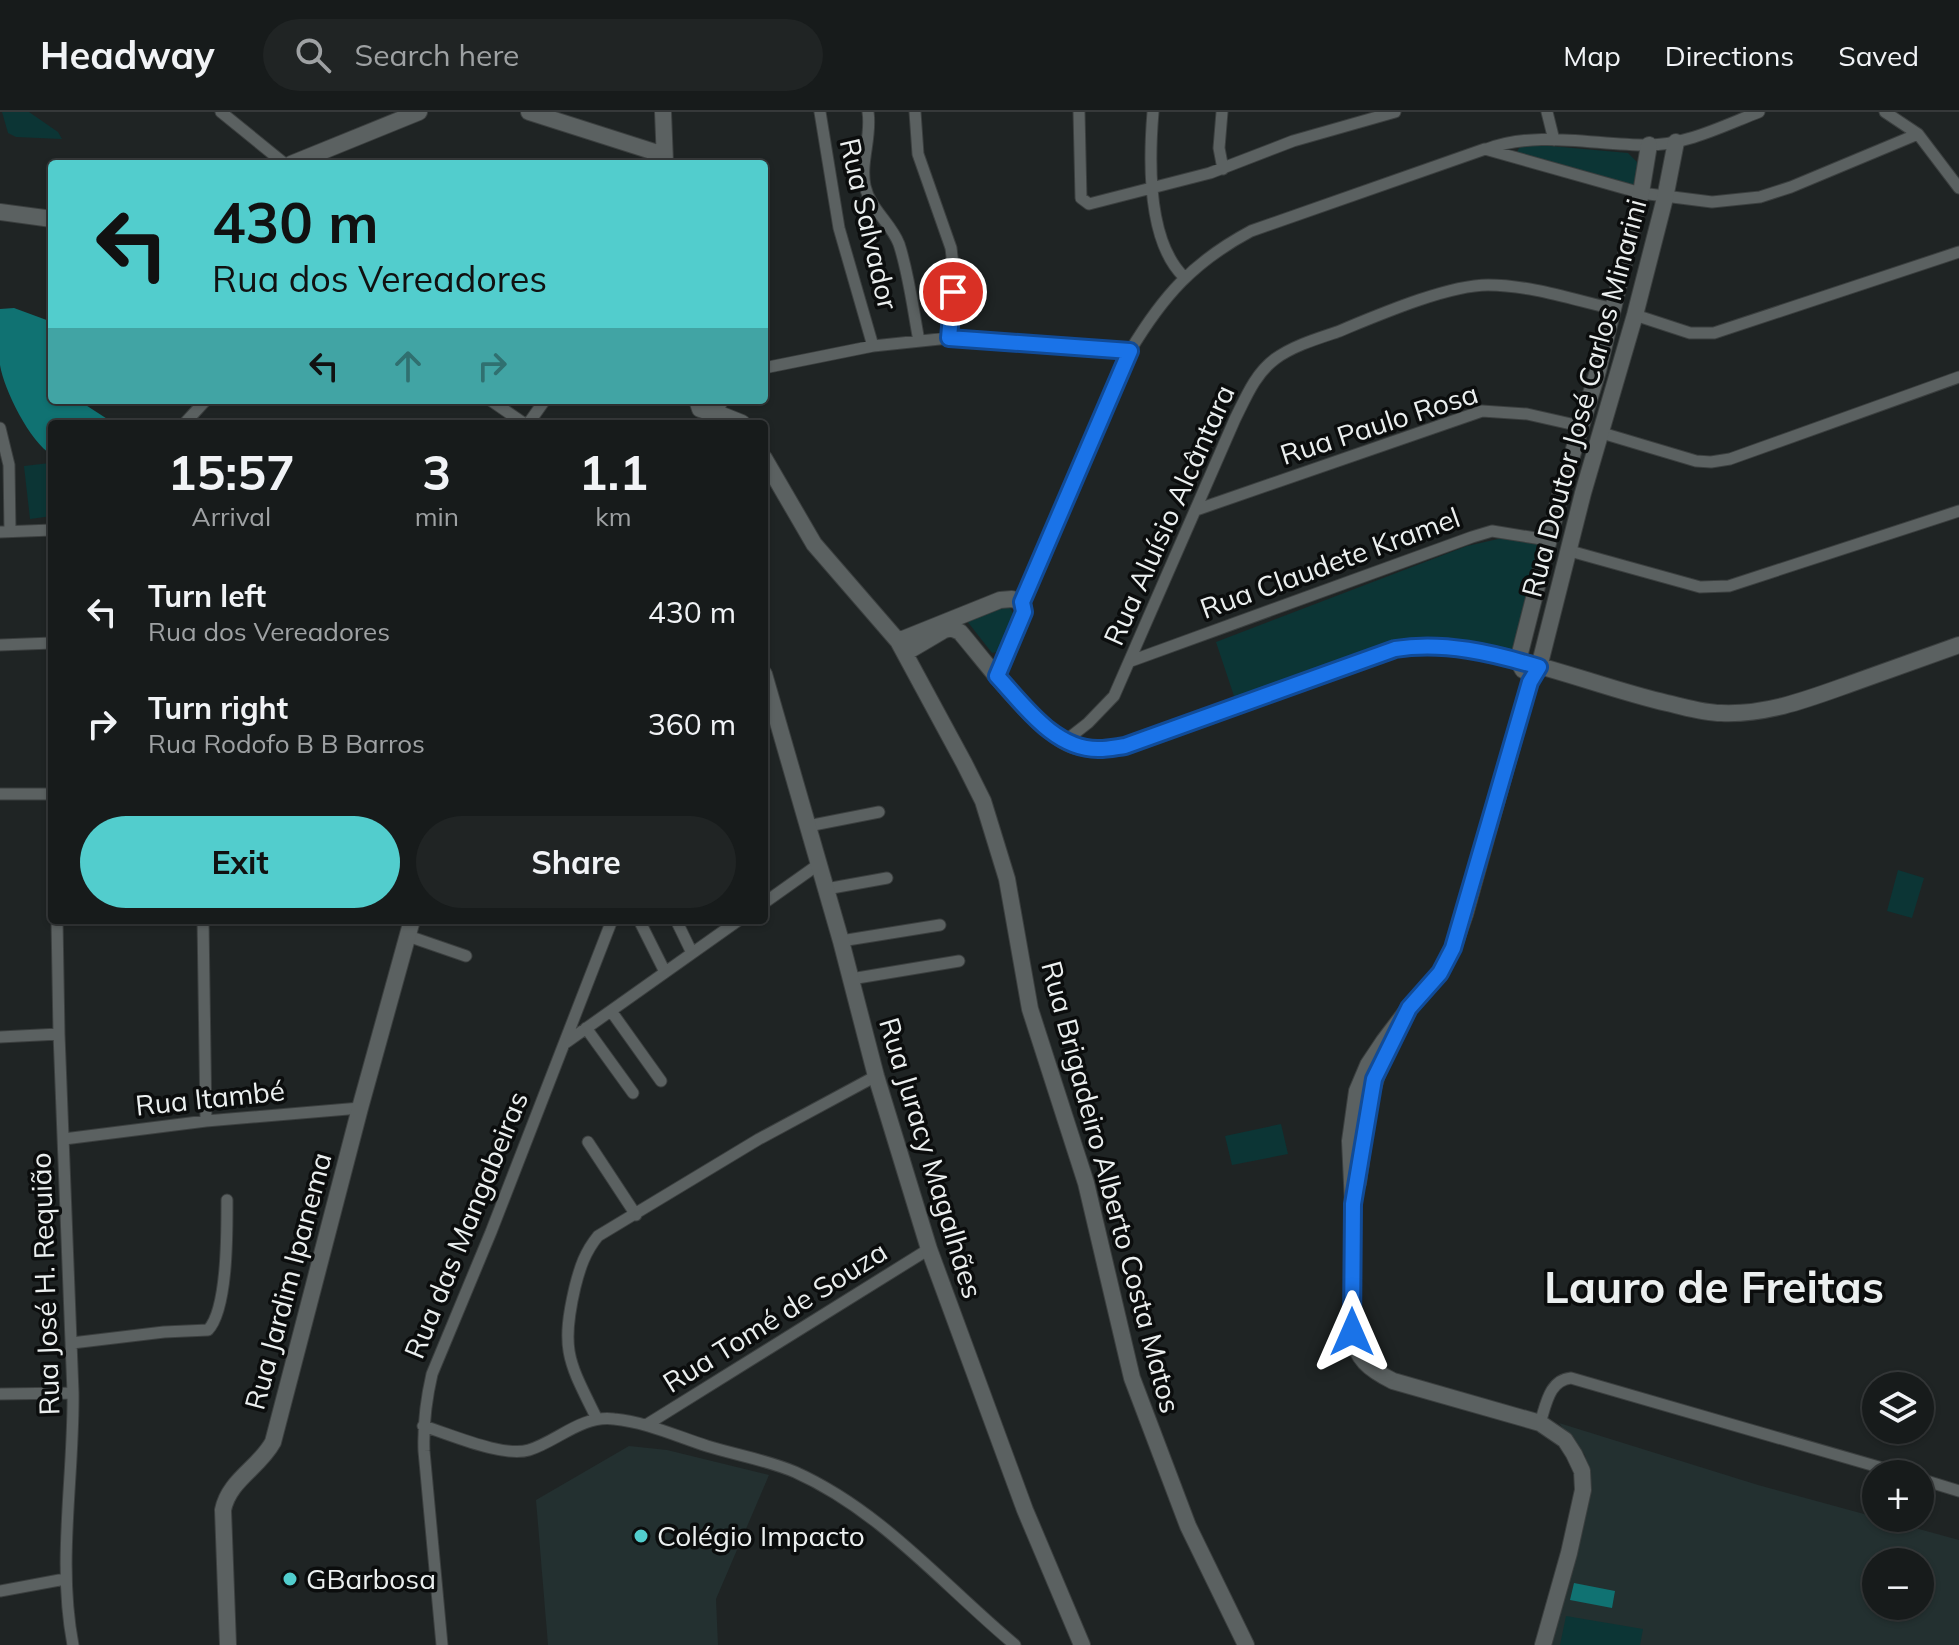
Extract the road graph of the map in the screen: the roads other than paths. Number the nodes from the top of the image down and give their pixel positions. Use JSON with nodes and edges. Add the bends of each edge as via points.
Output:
{"nodes":[{"id":1,"x":221,"y":112,"type":"edge"},
{"id":2,"x":419,"y":112,"type":"edge"},
{"id":3,"x":663,"y":112,"type":"edge"},
{"id":4,"x":820,"y":112,"type":"edge"},
{"id":5,"x":868,"y":112,"type":"edge"},
{"id":6,"x":915,"y":112,"type":"edge"},
{"id":7,"x":1079,"y":112,"type":"edge"},
{"id":8,"x":1153,"y":112,"type":"edge"},
{"id":9,"x":1222,"y":112,"type":"edge"},
{"id":10,"x":1395,"y":112,"type":"edge"},
{"id":11,"x":1547,"y":112,"type":"edge"},
{"id":12,"x":1759,"y":112,"type":"edge"},
{"id":13,"x":1885,"y":112,"type":"edge"},
{"id":14,"x":534,"y":113,"type":"edge"},
{"id":15,"x":1918,"y":134,"type":"junction"},
{"id":16,"x":1554,"y":140,"type":"junction"},
{"id":17,"x":1676,"y":142,"type":"junction"},
{"id":18,"x":1649,"y":145,"type":"junction"},
{"id":19,"x":1485,"y":149,"type":"junction"},
{"id":20,"x":664,"y":159,"type":"edge"},
{"id":21,"x":283,"y":160,"type":"edge"},
{"id":22,"x":298,"y":160,"type":"edge"},
{"id":23,"x":1223,"y":169,"type":"junction"},
{"id":24,"x":1959,"y":188,"type":"edge"},
{"id":25,"x":1152,"y":189,"type":"junction"},
{"id":26,"x":1641,"y":193,"type":"junction"},
{"id":27,"x":1665,"y":198,"type":"junction"},
{"id":28,"x":0,"y":212,"type":"edge"},
{"id":29,"x":48,"y":218,"type":"edge"},
{"id":30,"x":1959,"y":252,"type":"edge"},
{"id":31,"x":1184,"y":277,"type":"junction"},
{"id":32,"x":1614,"y":309,"type":"junction"},
{"id":33,"x":1635,"y":315,"type":"junction"},
{"id":34,"x":949,"y":338,"type":"junction"},
{"id":35,"x":919,"y":341,"type":"junction"},
{"id":36,"x":873,"y":346,"type":"junction"},
{"id":37,"x":1130,"y":351,"type":"junction"},
{"id":38,"x":768,"y":367,"type":"edge"},
{"id":39,"x":1598,"y":371,"type":"junction"},
{"id":40,"x":1959,"y":377,"type":"edge"},
{"id":41,"x":1618,"y":379,"type":"junction"},
{"id":42,"x":202,"y":404,"type":"edge"},
{"id":43,"x":496,"y":404,"type":"edge"},
{"id":44,"x":542,"y":404,"type":"edge"},
{"id":45,"x":709,"y":407,"type":"edge"},
{"id":46,"x":188,"y":420,"type":"edge"},
{"id":47,"x":520,"y":420,"type":"edge"},
{"id":48,"x":529,"y":420,"type":"edge"},
{"id":49,"x":740,"y":420,"type":"edge"},
{"id":50,"x":1580,"y":426,"type":"junction"},
{"id":51,"x":0,"y":428,"type":"edge"},
{"id":52,"x":1602,"y":433,"type":"junction"},
{"id":53,"x":768,"y":465,"type":"edge"},
{"id":54,"x":1562,"y":488,"type":"junction"},
{"id":55,"x":1583,"y":493,"type":"junction"},
{"id":56,"x":1196,"y":510,"type":"junction"},
{"id":57,"x":1959,"y":511,"type":"edge"},
{"id":58,"x":48,"y":530,"type":"edge"},
{"id":59,"x":5,"y":532,"type":"edge"},
{"id":60,"x":1548,"y":540,"type":"junction"},
{"id":61,"x":1570,"y":551,"type":"junction"},
{"id":62,"x":1022,"y":602,"type":"junction"},
{"id":63,"x":48,"y":643,"type":"edge"},
{"id":64,"x":0,"y":645,"type":"edge"},
{"id":65,"x":1959,"y":645,"type":"edge"},
{"id":66,"x":901,"y":647,"type":"junction"},
{"id":67,"x":1131,"y":661,"type":"junction"},
{"id":68,"x":1518,"y":661,"type":"junction"},
{"id":69,"x":1535,"y":674,"type":"junction"},
{"id":70,"x":997,"y":676,"type":"junction"},
{"id":71,"x":768,"y":688,"type":"edge"},
{"id":72,"x":1065,"y":741,"type":"junction"},
{"id":73,"x":0,"y":794,"type":"edge"},
{"id":74,"x":48,"y":794,"type":"edge"},
{"id":75,"x":879,"y":812,"type":"dead end"},
{"id":76,"x":808,"y":826,"type":"junction"},
{"id":77,"x":819,"y":864,"type":"junction"},
{"id":78,"x":887,"y":878,"type":"dead end"},
{"id":79,"x":826,"y":889,"type":"junction"},
{"id":80,"x":768,"y":900,"type":"edge"},
{"id":81,"x":57,"y":924,"type":"edge"},
{"id":82,"x":203,"y":924,"type":"edge"},
{"id":83,"x":610,"y":924,"type":"edge"},
{"id":84,"x":641,"y":924,"type":"edge"},
{"id":85,"x":678,"y":924,"type":"edge"},
{"id":86,"x":733,"y":924,"type":"edge"},
{"id":87,"x":940,"y":925,"type":"dead end"},
{"id":88,"x":410,"y":928,"type":"edge"},
{"id":89,"x":841,"y":941,"type":"junction"},
{"id":90,"x":692,"y":953,"type":"junction"},
{"id":91,"x":466,"y":956,"type":"dead end"},
{"id":92,"x":959,"y":961,"type":"dead end"},
{"id":93,"x":665,"y":972,"type":"junction"},
{"id":94,"x":851,"y":979,"type":"junction"},
{"id":95,"x":611,"y":1011,"type":"junction"},
{"id":96,"x":586,"y":1028,"type":"junction"},
{"id":97,"x":59,"y":1034,"type":"junction"},
{"id":98,"x":0,"y":1037,"type":"edge"},
{"id":99,"x":564,"y":1045,"type":"junction"},
{"id":100,"x":876,"y":1076,"type":"junction"},
{"id":101,"x":661,"y":1081,"type":"dead end"},
{"id":102,"x":633,"y":1093,"type":"dead end"},
{"id":103,"x":360,"y":1108,"type":"junction"},
{"id":104,"x":206,"y":1121,"type":"junction"},
{"id":105,"x":64,"y":1139,"type":"junction"},
{"id":106,"x":588,"y":1142,"type":"dead end"},
{"id":107,"x":227,"y":1200,"type":"dead end"},
{"id":108,"x":636,"y":1215,"type":"junction"},
{"id":109,"x":929,"y":1249,"type":"junction"},
{"id":110,"x":72,"y":1343,"type":"junction"},
{"id":111,"x":73,"y":1393,"type":"junction"},
{"id":112,"x":0,"y":1394,"type":"edge"},
{"id":113,"x":597,"y":1419,"type":"junction"},
{"id":114,"x":1540,"y":1423,"type":"junction"},
{"id":115,"x":646,"y":1425,"type":"junction"},
{"id":116,"x":423,"y":1426,"type":"junction"},
{"id":117,"x":1862,"y":1462,"type":"edge"},
{"id":118,"x":1934,"y":1483,"type":"edge"},
{"id":119,"x":1959,"y":1491,"type":"edge"},
{"id":120,"x":65,"y":1579,"type":"junction"},
{"id":121,"x":0,"y":1591,"type":"edge"},
{"id":122,"x":73,"y":1645,"type":"edge"},
{"id":123,"x":228,"y":1645,"type":"edge"},
{"id":124,"x":442,"y":1645,"type":"edge"},
{"id":125,"x":1015,"y":1645,"type":"edge"},
{"id":126,"x":1082,"y":1645,"type":"edge"},
{"id":127,"x":1246,"y":1645,"type":"edge"},
{"id":128,"x":1543,"y":1645,"type":"edge"}],
"edges":[{"from":1,"to":21,"type":"street"},
{"from":2,"to":22,"type":"street"},
{"from":3,"to":20,"type":"street"},
{"from":4,"to":36,"type":"street","name":"Rua Salvador","via":[[839,228]]},
{"from":5,"to":35,"type":"street","via":[[865,186],[898,243]]},
{"from":6,"to":34,"type":"street","via":[[918,154],[951,248]]},
{"from":7,"to":25,"type":"street","via":[[1081,198],[1089,204]]},
{"from":8,"to":25,"type":"street"},
{"from":9,"to":23,"type":"street"},
{"from":10,"to":23,"type":"street","via":[[1293,141]]},
{"from":11,"to":16,"type":"street"},
{"from":12,"to":17,"type":"street"},
{"from":13,"to":15,"type":"street"},
{"from":14,"to":20,"type":"street"},
{"from":15,"to":24,"type":"street"},
{"from":15,"to":27,"type":"street","via":[[1760,197],[1712,202]]},
{"from":16,"to":18,"type":"street"},
{"from":16,"to":19,"type":"street"},
{"from":17,"to":18,"type":"street"},
{"from":17,"to":27,"type":"street","name":"Rua Doutor José Carlos Minarini"},
{"from":18,"to":26,"type":"street","name":"Rua Doutor José Carlos Minarini"},
{"from":19,"to":26,"type":"street"},
{"from":19,"to":31,"type":"street","via":[[1251,231]]},
{"from":23,"to":25,"type":"street"},
{"from":25,"to":31,"type":"street","via":[[1163,240]]},
{"from":26,"to":27,"type":"street"},
{"from":26,"to":32,"type":"street","name":"Rua Doutor José Carlos Minarini"},
{"from":27,"to":33,"type":"street","name":"Rua Doutor José Carlos Minarini"},
{"from":28,"to":29,"type":"street"},
{"from":30,"to":33,"type":"street","via":[[1714,333],[1690,333]]},
{"from":31,"to":37,"type":"street"},
{"from":32,"to":39,"type":"street","name":"Rua Doutor José Carlos Minarini"},
{"from":32,"to":56,"type":"street","name":"Rua Aluísio Alcântara","via":[[1505,285],[1473,285],[1290,350],[1262,370],[1252,385]]},
{"from":33,"to":41,"type":"street","name":"Rua Doutor José Carlos Minarini"},
{"from":34,"to":35,"type":"street"},
{"from":34,"to":37,"type":"street"},
{"from":35,"to":36,"type":"street"},
{"from":36,"to":38,"type":"street"},
{"from":37,"to":62,"type":"street"},
{"from":39,"to":41,"type":"street"},
{"from":39,"to":50,"type":"street","name":"Rua Doutor José Carlos Minarini"},
{"from":40,"to":52,"type":"street","via":[[1711,462]]},
{"from":41,"to":52,"type":"street","name":"Rua Doutor José Carlos Minarini"},
{"from":42,"to":46,"type":"street"},
{"from":43,"to":47,"type":"street"},
{"from":44,"to":48,"type":"street"},
{"from":45,"to":49,"type":"street","via":[[733,408]]},
{"from":50,"to":54,"type":"street","name":"Rua Doutor José Carlos Minarini"},
{"from":50,"to":56,"type":"street","name":"Rua Paulo Rosa","via":[[1482,411]]},
{"from":51,"to":59,"type":"street","via":[[9,465]]},
{"from":52,"to":55,"type":"street","name":"Rua Doutor José Carlos Minarini"},
{"from":53,"to":66,"type":"street","name":"Rua Brigadeiro Alberto Costa Matos","via":[[814,544]]},
{"from":54,"to":55,"type":"street"},
{"from":54,"to":60,"type":"street","name":"Rua Doutor José Carlos Minarini"},
{"from":55,"to":61,"type":"street","name":"Rua Doutor José Carlos Minarini"},
{"from":56,"to":67,"type":"street","name":"Rua Aluísio Alcântara"},
{"from":57,"to":61,"type":"street","via":[[1715,588]]},
{"from":58,"to":59,"type":"street"},
{"from":60,"to":67,"type":"street","name":"Rua Claudete Kramel","via":[[1492,531]]},
{"from":60,"to":68,"type":"street","name":"Rua Doutor José Carlos Minarini"},
{"from":61,"to":69,"type":"street","name":"Rua Doutor José Carlos Minarini"},
{"from":62,"to":66,"type":"street","via":[[1000,600]]},
{"from":62,"to":70,"type":"street","via":[[1024,612]]},
{"from":63,"to":64,"type":"street"},
{"from":65,"to":69,"type":"street","via":[[1754,713],[1690,709]]},
{"from":66,"to":70,"type":"street","via":[[951,628]]},
{"from":66,"to":127,"type":"street","name":"Rua Brigadeiro Alberto Costa Matos","via":[[994,830],[1030,1009],[1086,1183],[1132,1378],[1188,1526]]},
{"from":67,"to":72,"type":"street","name":"Rua Aluísio Alcântara","via":[[1114,696]]},
{"from":68,"to":69,"type":"street"},
{"from":68,"to":72,"type":"street","via":[[1455,648],[1395,649],[1125,746],[1097,750]]},
{"from":69,"to":114,"type":"street","name":"Rua Doutor José Carlos Minarini","via":[[1453,948],[1440,973],[1368,1065],[1350,1187],[1352,1332],[1361,1359],[1393,1381]]},
{"from":70,"to":72,"type":"street"},
{"from":71,"to":76,"type":"street","name":"Rua Juracy Magalhães"},
{"from":73,"to":74,"type":"street"},
{"from":75,"to":76,"type":"street"},
{"from":76,"to":77,"type":"street","name":"Rua Juracy Magalhães"},
{"from":77,"to":79,"type":"street","name":"Rua Juracy Magalhães"},
{"from":77,"to":80,"type":"street"},
{"from":78,"to":79,"type":"street"},
{"from":79,"to":89,"type":"street","name":"Rua Juracy Magalhães"},
{"from":81,"to":97,"type":"street","name":"Rua José H. Requião"},
{"from":82,"to":104,"type":"street"},
{"from":83,"to":99,"type":"street","name":"Rua das Mangabeiras"},
{"from":84,"to":93,"type":"street"},
{"from":85,"to":90,"type":"street"},
{"from":86,"to":90,"type":"street"},
{"from":87,"to":89,"type":"street"},
{"from":88,"to":91,"type":"street"},
{"from":88,"to":103,"type":"street","name":"Rua Jardim Ipanema"},
{"from":89,"to":94,"type":"street","name":"Rua Juracy Magalhães"},
{"from":90,"to":93,"type":"street"},
{"from":92,"to":94,"type":"street"},
{"from":93,"to":95,"type":"street"},
{"from":94,"to":100,"type":"street","name":"Rua Juracy Magalhães"},
{"from":95,"to":96,"type":"street"},
{"from":95,"to":101,"type":"street"},
{"from":96,"to":99,"type":"street"},
{"from":96,"to":102,"type":"street"},
{"from":97,"to":98,"type":"street"},
{"from":97,"to":105,"type":"street","name":"Rua José H. Requião"},
{"from":99,"to":116,"type":"street","name":"Rua das Mangabeiras","via":[[432,1374]]},
{"from":100,"to":108,"type":"street","via":[[759,1139]]},
{"from":100,"to":109,"type":"street","name":"Rua Juracy Magalhães"},
{"from":103,"to":104,"type":"street","name":"Rua Itambé"},
{"from":103,"to":123,"type":"street","name":"Rua Jardim Ipanema","via":[[273,1442],[225,1499]]},
{"from":104,"to":105,"type":"street","name":"Rua Itambé"},
{"from":105,"to":110,"type":"street","name":"Rua José H. Requião"},
{"from":106,"to":108,"type":"street"},
{"from":107,"to":110,"type":"street","via":[[225,1265],[215,1322],[208,1330]]},
{"from":108,"to":113,"type":"street","via":[[598,1236],[588,1248],[567,1321],[570,1358]]},
{"from":109,"to":115,"type":"street","name":"Rua Tomé de Souza"},
{"from":109,"to":126,"type":"street","name":"Rua Juracy Magalhães","via":[[1025,1510]]},
{"from":110,"to":111,"type":"street","name":"Rua José H. Requião"},
{"from":111,"to":112,"type":"street"},
{"from":111,"to":120,"type":"street","name":"Rua José H. Requião"},
{"from":113,"to":115,"type":"street"},
{"from":113,"to":116,"type":"street","via":[[521,1452]]},
{"from":114,"to":117,"type":"street","via":[[1553,1387],[1571,1378]]},
{"from":114,"to":128,"type":"street","via":[[1565,1440],[1574,1454],[1583,1490]]},
{"from":115,"to":125,"type":"street","via":[[793,1471],[825,1488],[904,1543]]},
{"from":116,"to":124,"type":"street","name":"Rua das Mangabeiras"},
{"from":118,"to":119,"type":"street"},
{"from":120,"to":121,"type":"street"},
{"from":120,"to":122,"type":"street","name":"Rua José H. Requião"}]}
